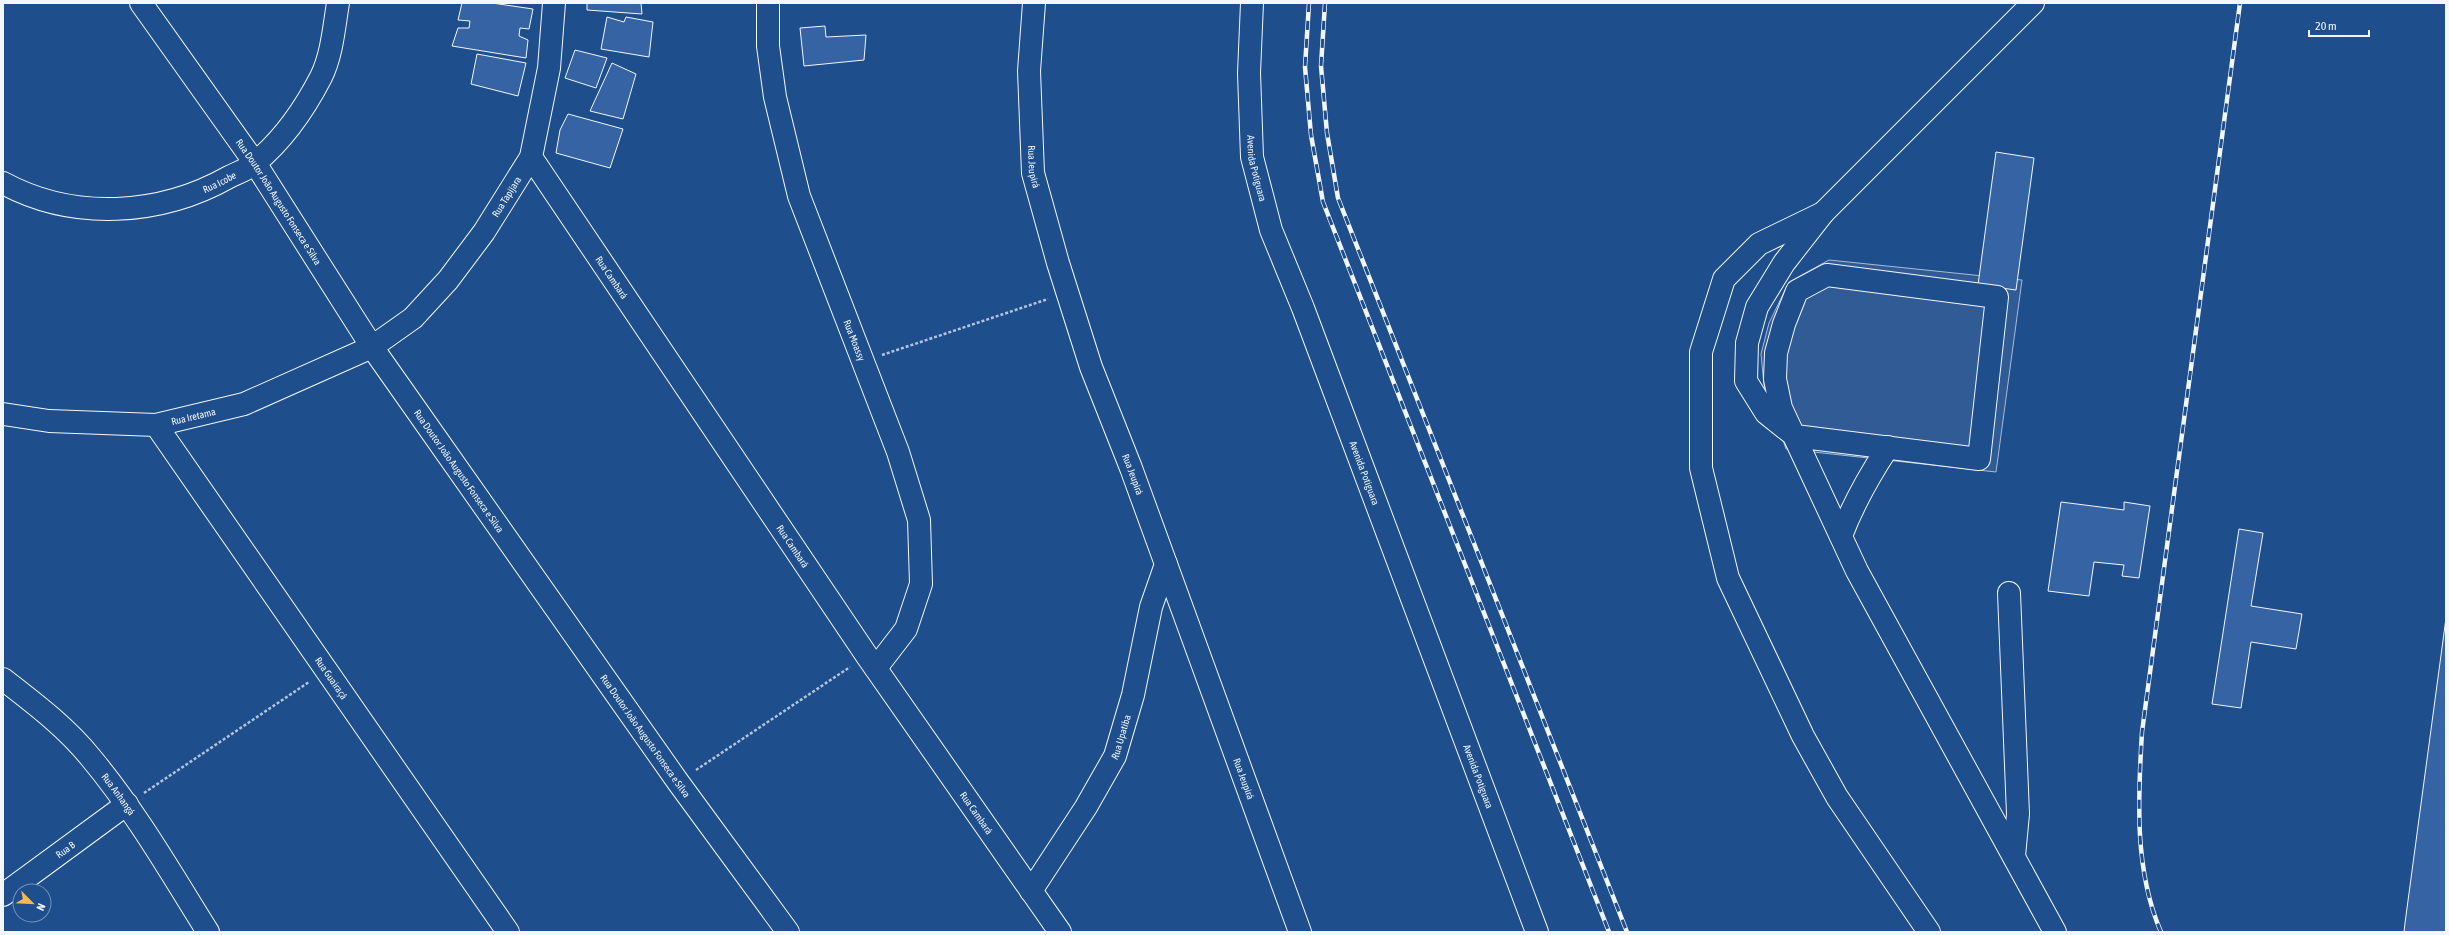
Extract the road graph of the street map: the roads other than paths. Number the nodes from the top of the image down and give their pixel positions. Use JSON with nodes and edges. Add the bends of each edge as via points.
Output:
{"nodes":[{"id":1,"x":141,"y":3,"type":"edge"},
{"id":2,"x":338,"y":3,"type":"edge"},
{"id":3,"x":554,"y":3,"type":"edge"},
{"id":4,"x":768,"y":3,"type":"edge"},
{"id":5,"x":1034,"y":3,"type":"edge"},
{"id":6,"x":1252,"y":3,"type":"edge"},
{"id":7,"x":2033,"y":3,"type":"edge"},
{"id":8,"x":531,"y":157,"type":"junction"},
{"id":9,"x":255,"y":163,"type":"junction"},
{"id":10,"x":3,"y":183,"type":"edge"},
{"id":11,"x":1824,"y":213,"type":"junction"},
{"id":12,"x":372,"y":347,"type":"junction"},
{"id":13,"x":3,"y":414,"type":"edge"},
{"id":14,"x":156,"y":425,"type":"junction"},
{"id":15,"x":1795,"y":436,"type":"junction"},
{"id":16,"x":1888,"y":447,"type":"junction"},
{"id":17,"x":1841,"y":536,"type":"junction"},
{"id":18,"x":1166,"y":564,"type":"junction"},
{"id":19,"x":2009,"y":593,"type":"dead end"},
{"id":20,"x":871,"y":662,"type":"junction"},
{"id":21,"x":3,"y":679,"type":"edge"},
{"id":22,"x":127,"y":804,"type":"junction"},
{"id":23,"x":2014,"y":856,"type":"junction"},
{"id":24,"x":1032,"y":891,"type":"junction"},
{"id":25,"x":3,"y":895,"type":"edge"},
{"id":26,"x":208,"y":932,"type":"edge"},
{"id":27,"x":508,"y":932,"type":"edge"},
{"id":28,"x":788,"y":932,"type":"edge"},
{"id":29,"x":1060,"y":932,"type":"edge"},
{"id":30,"x":1300,"y":932,"type":"edge"},
{"id":31,"x":1537,"y":932,"type":"edge"},
{"id":32,"x":1929,"y":932,"type":"edge"},
{"id":33,"x":2055,"y":932,"type":"edge"}],
"edges":[{"from":1,"to":9,"type":"street","name":"Rua Doutor João Augusto Fonseca e Silva"},
{"from":2,"to":9,"type":"street","name":"Rua Icobe","via":[[330,50],[322,76],[289,129]]},
{"from":3,"to":8,"type":"street","name":"Rua Tapijara","via":[[549,68]]},
{"from":4,"to":20,"type":"street","name":"Rua Moassy","via":[[768,46],[775,96],[799,196],[898,452],[919,520],[921,584],[906,629]]},
{"from":5,"to":18,"type":"street","name":"Rua Jeupirá","via":[[1029,71],[1034,173],[1067,293],[1091,367]]},
{"from":6,"to":31,"type":"street","name":"Avenida Potiguara","via":[[1249,66],[1252,157],[1271,230],[1303,308]]},
{"from":7,"to":11,"type":"street"},
{"from":8,"to":12,"type":"street","name":"Rua Tapijara","via":[[484,232],[448,280],[413,318]]},
{"from":8,"to":20,"type":"street","name":"Rua Cambará"},
{"from":9,"to":10,"type":"street","name":"Rua Icobe","via":[[191,196],[142,207],[79,209],[17,191]]},
{"from":9,"to":12,"type":"street","name":"Rua Doutor João Augusto Fonseca e Silva"},
{"from":11,"to":15,"type":"street","via":[[1784,262],[1757,307],[1747,343],[1746,381],[1766,413]]},
{"from":11,"to":32,"type":"street","via":[[1759,244],[1724,279],[1701,352],[1701,468],[1728,578],[1803,736],[1837,797]]},
{"from":12,"to":14,"type":"street","name":"Rua Iretama","via":[[244,404]]},
{"from":12,"to":28,"type":"street","name":"Rua Doutor João Augusto Fonseca e Silva","via":[[678,782]]},
{"from":13,"to":14,"type":"street","name":"Rua Iretama","via":[[49,421]]},
{"from":14,"to":27,"type":"street","name":"Rua Guairaçá"},
{"from":15,"to":16,"type":"street"},
{"from":15,"to":16,"type":"street","via":[[1781,408],[1775,379],[1776,353],[1797,292],[1827,275],[1997,297],[1979,459]]},
{"from":15,"to":17,"type":"street"},
{"from":16,"to":17,"type":"street","via":[[1854,504]]},
{"from":17,"to":23,"type":"street","via":[[1857,571]]},
{"from":18,"to":24,"type":"street","name":"Rua Upatiba","via":[[1151,607],[1133,695],[1115,756],[1086,807]]},
{"from":18,"to":30,"type":"street","name":"Rua Jeupirá"},
{"from":19,"to":23,"type":"street","via":[[2018,814]]},
{"from":20,"to":24,"type":"street","name":"Rua Cambará"},
{"from":21,"to":22,"type":"street","name":"Rua Anhangá","via":[[51,717],[90,757]]},
{"from":22,"to":25,"type":"street","name":"Rua B"},
{"from":22,"to":26,"type":"street","name":"Rua Anhangá"},
{"from":23,"to":33,"type":"street"},
{"from":24,"to":29,"type":"street","name":"Rua Cambará"}]}
